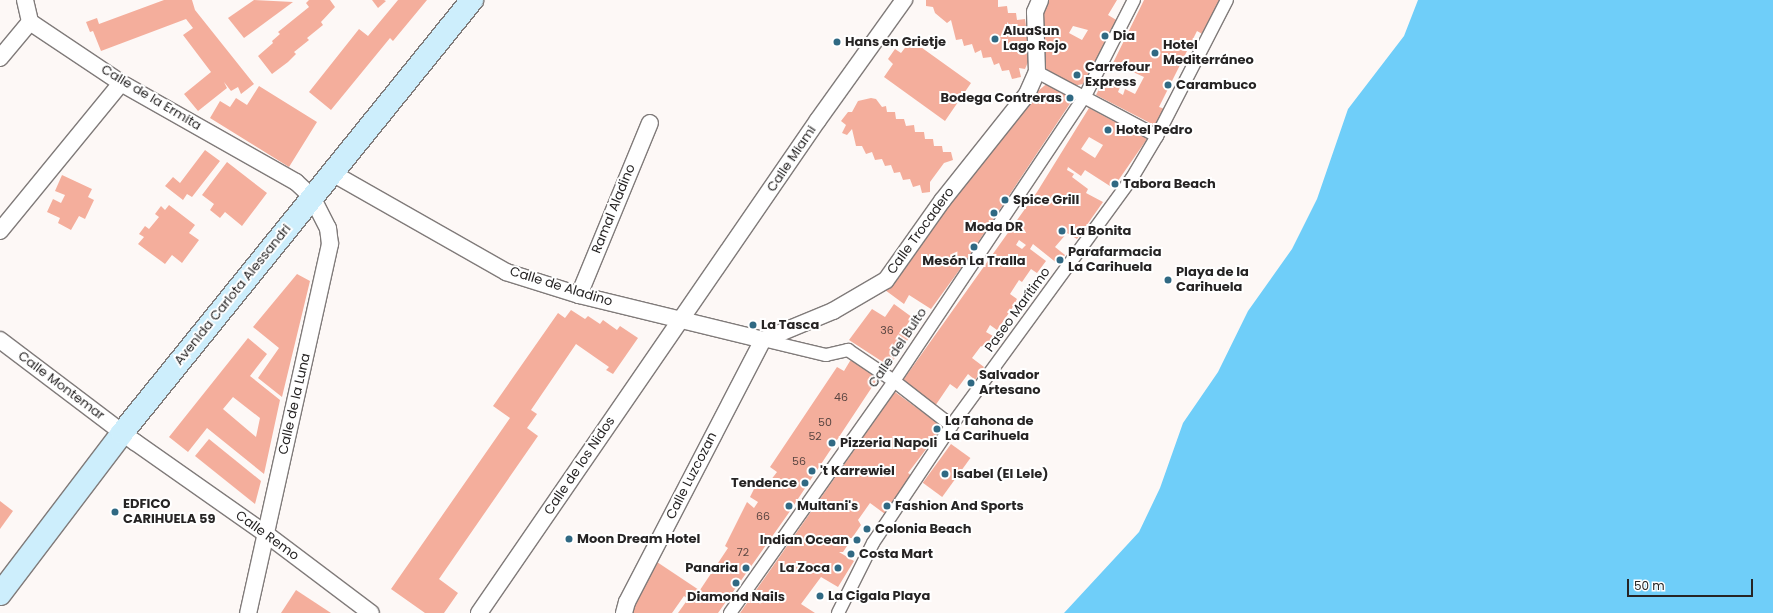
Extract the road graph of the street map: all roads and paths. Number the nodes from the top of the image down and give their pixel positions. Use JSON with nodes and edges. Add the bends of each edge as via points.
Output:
{"nodes":[{"id":1,"x":25,"y":0,"type":"edge"},
{"id":2,"x":472,"y":0,"type":"edge"},
{"id":3,"x":904,"y":0,"type":"edge"},
{"id":4,"x":1040,"y":0,"type":"edge"},
{"id":5,"x":1134,"y":0,"type":"edge"},
{"id":6,"x":1227,"y":0,"type":"edge"},
{"id":7,"x":30,"y":22,"type":"junction"},
{"id":8,"x":0,"y":58,"type":"edge"},
{"id":9,"x":1037,"y":72,"type":"junction"},
{"id":10,"x":122,"y":83,"type":"junction"},
{"id":11,"x":1086,"y":96,"type":"junction"},
{"id":12,"x":650,"y":123,"type":"dead end"},
{"id":13,"x":1157,"y":136,"type":"junction"},
{"id":14,"x":332,"y":173,"type":"junction"},
{"id":15,"x":312,"y":197,"type":"junction"},
{"id":16,"x":0,"y":231,"type":"edge"},
{"id":17,"x":579,"y":295,"type":"junction"},
{"id":18,"x":682,"y":320,"type":"junction"},
{"id":19,"x":0,"y":340,"type":"edge"},
{"id":20,"x":763,"y":340,"type":"junction"},
{"id":21,"x":894,"y":381,"type":"junction"},
{"id":22,"x":952,"y":426,"type":"junction"},
{"id":23,"x":122,"y":433,"type":"junction"},
{"id":24,"x":266,"y":534,"type":"junction"},
{"id":25,"x":0,"y":594,"type":"edge"},
{"id":26,"x":248,"y":613,"type":"edge"},
{"id":27,"x":371,"y":613,"type":"edge"},
{"id":28,"x":479,"y":613,"type":"edge"},
{"id":29,"x":624,"y":613,"type":"edge"},
{"id":30,"x":730,"y":613,"type":"edge"},
{"id":31,"x":838,"y":613,"type":"edge"}],
"edges":[{"from":1,"to":7,"type":"street"},
{"from":2,"to":14,"type":"main road","name":"Avenida Carlota Alessandri"},
{"from":3,"to":18,"type":"street","name":"Calle Miami","via":[[818,120]]},
{"from":4,"to":9,"type":"street","via":[[1035,12]]},
{"from":5,"to":11,"type":"street","name":"Calle del Bulto"},
{"from":6,"to":13,"type":"street","name":"Paseo Marítimo"},
{"from":7,"to":8,"type":"street"},
{"from":7,"to":10,"type":"street","name":"Calle de la Ermita"},
{"from":9,"to":11,"type":"street"},
{"from":9,"to":20,"type":"street","name":"Calle Trocadero","via":[[1027,94],[942,201],[886,280],[833,312]]},
{"from":10,"to":15,"type":"street","name":"Calle de la Ermita","via":[[296,182]]},
{"from":10,"to":16,"type":"street"},
{"from":11,"to":13,"type":"street"},
{"from":11,"to":21,"type":"street","name":"Calle del Bulto"},
{"from":12,"to":17,"type":"street","name":"Ramal Aladino"},
{"from":13,"to":22,"type":"street","name":"Paseo Marítimo","via":[[1132,178]]},
{"from":14,"to":15,"type":"main road","name":"Avenida Carlota Alessandri"},
{"from":14,"to":17,"type":"street","name":"Calle de Aladino","via":[[506,272]]},
{"from":15,"to":23,"type":"main road","name":"Avenida Carlota Alessandri"},
{"from":15,"to":24,"type":"street","name":"Calle de la Luna","via":[[328,228],[330,244]]},
{"from":17,"to":18,"type":"street","name":"Calle de Aladino"},
{"from":18,"to":20,"type":"street","name":"Calle de Aladino"},
{"from":18,"to":28,"type":"street","name":"Calle de los Nidos"},
{"from":19,"to":23,"type":"street","name":"Calle Montemar"},
{"from":20,"to":21,"type":"street","via":[[826,355],[848,350]]},
{"from":20,"to":29,"type":"street","name":"Calle Luzcozan","via":[[627,602]]},
{"from":21,"to":22,"type":"street"},
{"from":21,"to":30,"type":"street","name":"Calle del Bulto"},
{"from":22,"to":31,"type":"street","name":"Paseo Marítimo","via":[[873,543]]},
{"from":23,"to":24,"type":"street","name":"Calle Remo"},
{"from":23,"to":25,"type":"main road","name":"Avenida Carlota Alessandri"},
{"from":24,"to":26,"type":"street","name":"Calle de la Luna"},
{"from":24,"to":27,"type":"street","name":"Calle Remo"}]}
